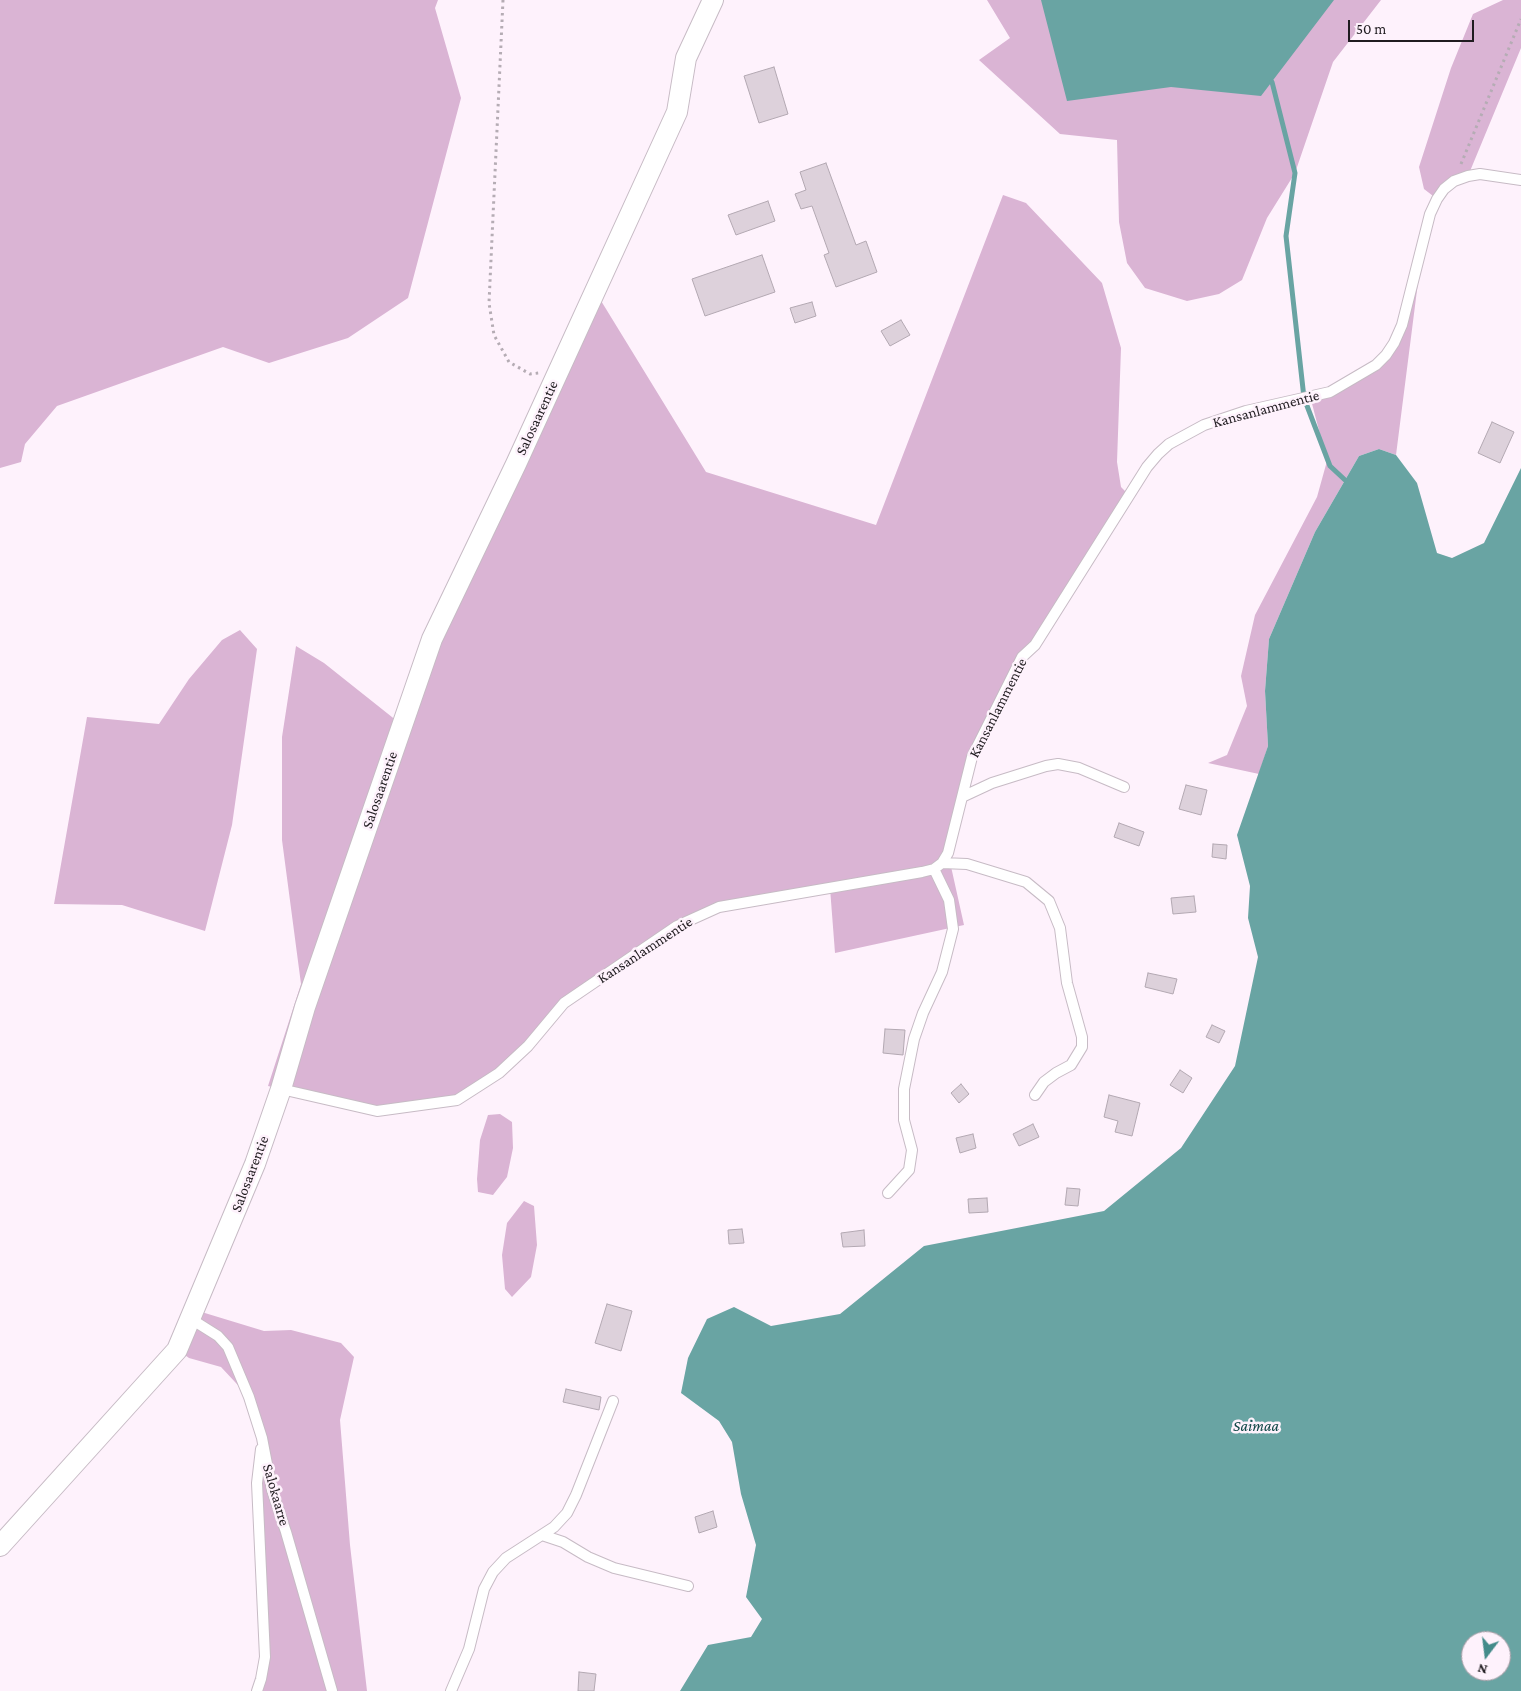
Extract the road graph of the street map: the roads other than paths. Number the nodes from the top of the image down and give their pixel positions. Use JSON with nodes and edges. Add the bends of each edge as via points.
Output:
{"nodes":[{"id":1,"x":713,"y":0,"type":"edge"},
{"id":2,"x":1521,"y":180,"type":"edge"},
{"id":3,"x":1124,"y":787,"type":"dead end"},
{"id":4,"x":962,"y":797,"type":"junction"},
{"id":5,"x":938,"y":866,"type":"junction"},
{"id":6,"x":281,"y":1089,"type":"junction"},
{"id":7,"x":1035,"y":1095,"type":"dead end"},
{"id":8,"x":888,"y":1193,"type":"dead end"},
{"id":9,"x":190,"y":1319,"type":"junction"},
{"id":10,"x":613,"y":1401,"type":"dead end"},
{"id":11,"x":262,"y":1438,"type":"junction"},
{"id":12,"x":540,"y":1537,"type":"junction"},
{"id":13,"x":0,"y":1546,"type":"edge"},
{"id":14,"x":688,"y":1586,"type":"dead end"},
{"id":15,"x":257,"y":1691,"type":"edge"},
{"id":16,"x":332,"y":1691,"type":"edge"},
{"id":17,"x":451,"y":1691,"type":"edge"}],
"edges":[{"from":1,"to":6,"type":"street","name":"Salosaarentie","via":[[686,58],[677,112],[512,473],[432,639],[305,1006]]},
{"from":2,"to":4,"type":"lane","name":"Kansanlammentie","via":[[1480,174],[1468,176],[1454,181],[1441,194],[1430,214],[1402,325],[1386,356],[1376,365],[1330,392],[1246,411],[1204,425],[1169,444],[1158,454],[1035,645],[1022,656],[972,757]]},
{"from":3,"to":4,"type":"lane","via":[[1079,768],[1058,764],[992,783]]},
{"from":4,"to":5,"type":"lane","name":"Kansanlammentie","via":[[948,852]]},
{"from":5,"to":6,"type":"lane","name":"Kansanlammentie","via":[[912,874],[719,906],[678,926],[564,1003],[528,1046],[498,1073],[457,1100],[377,1111]]},
{"from":5,"to":7,"type":"lane","via":[[967,864],[1026,882],[1049,901],[1060,928],[1067,983],[1082,1047],[1071,1065],[1044,1082]]},
{"from":5,"to":8,"type":"lane","via":[[949,900],[953,929],[942,972],[914,1039],[904,1089],[904,1120],[912,1150],[909,1170]]},
{"from":6,"to":9,"type":"street","name":"Salosaarentie","via":[[255,1164]]},
{"from":9,"to":11,"type":"lane","name":"Salokaarre","via":[[228,1346]]},
{"from":9,"to":13,"type":"street","name":"Salosaarentie","via":[[178,1350]]},
{"from":10,"to":12,"type":"lane","via":[[570,1507],[554,1527]]},
{"from":11,"to":15,"type":"lane","via":[[257,1483],[265,1657]]},
{"from":11,"to":16,"type":"lane","name":"Salokaarre","via":[[272,1490]]},
{"from":12,"to":14,"type":"lane","via":[[563,1542],[614,1568]]},
{"from":12,"to":17,"type":"lane","via":[[506,1558],[493,1572],[484,1589],[468,1649]]}]}
